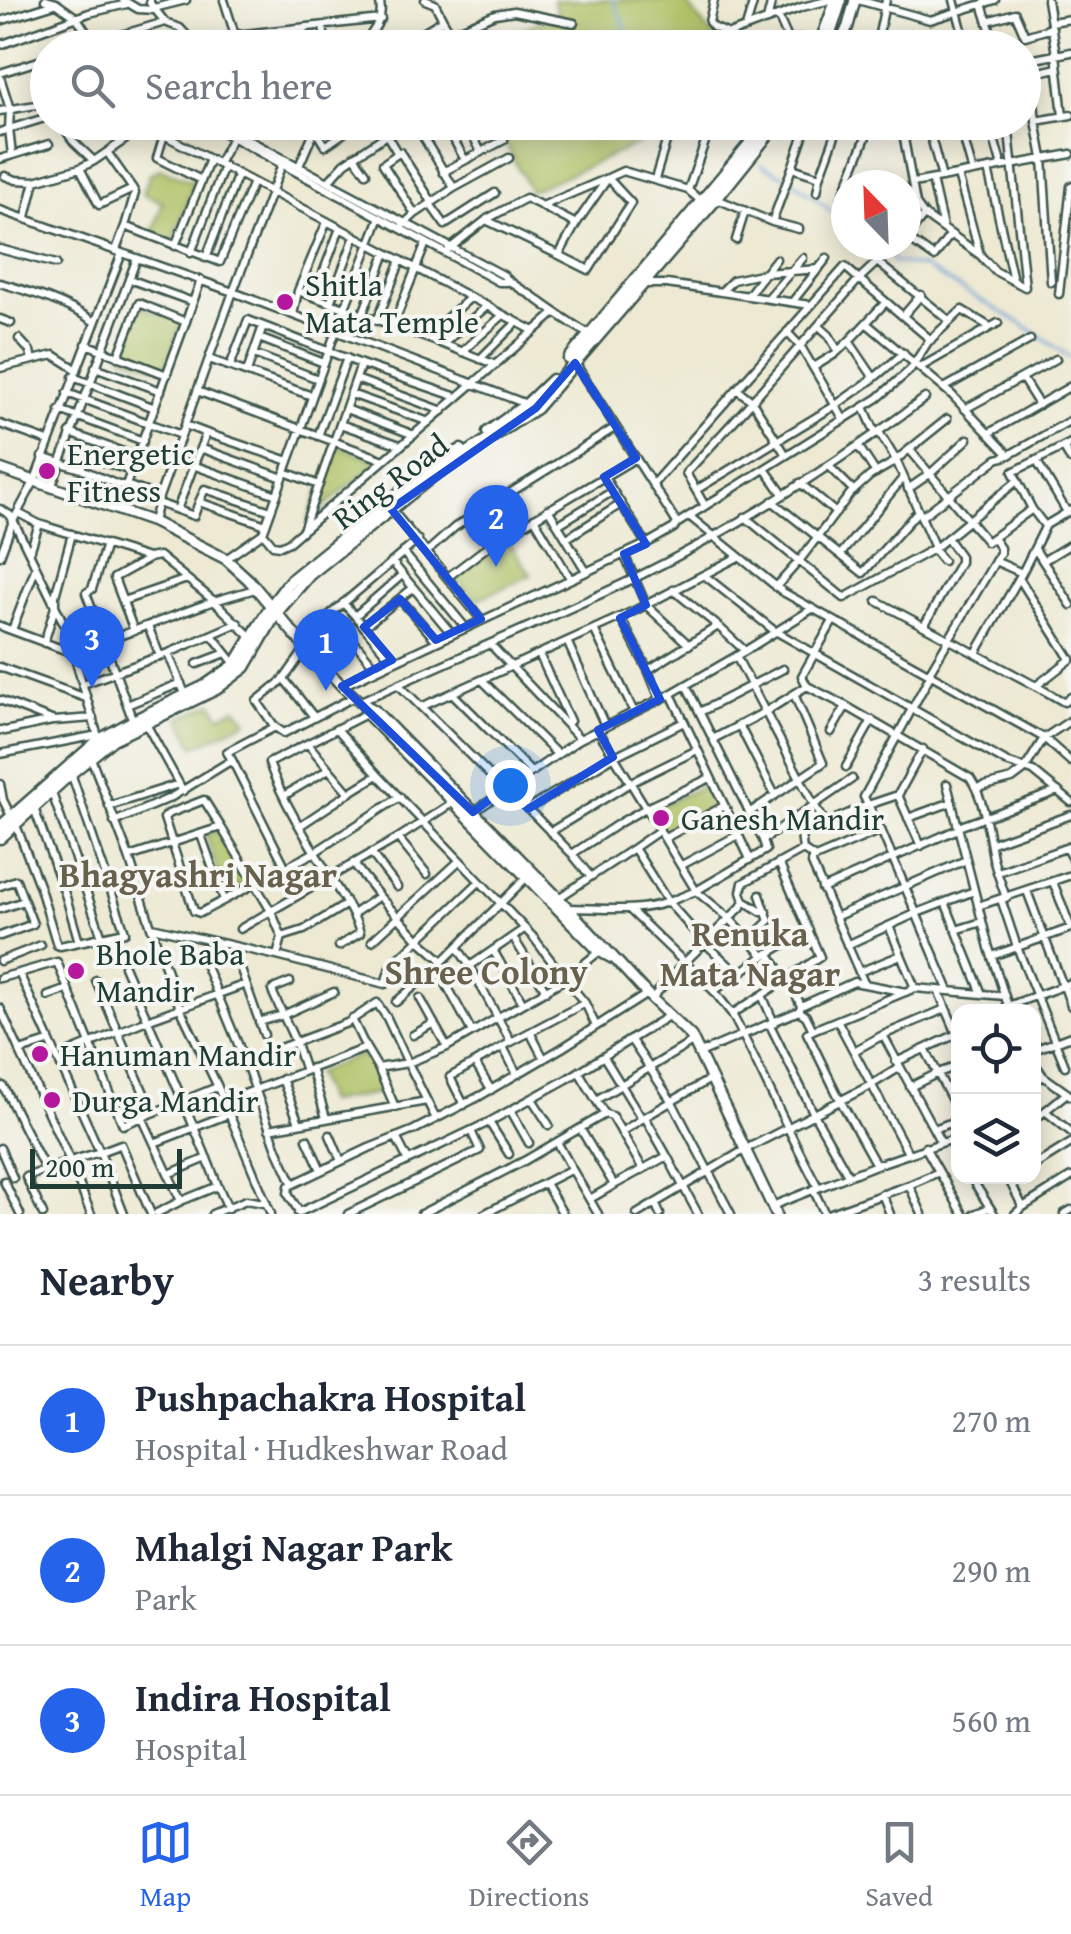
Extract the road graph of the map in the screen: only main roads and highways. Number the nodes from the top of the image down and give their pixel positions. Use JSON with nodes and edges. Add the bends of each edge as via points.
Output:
{"nodes":[{"id":1,"x":839,"y":0,"type":"edge"},
{"id":2,"x":857,"y":0,"type":"edge"},
{"id":3,"x":831,"y":30,"type":"edge"},
{"id":4,"x":845,"y":30,"type":"edge"},
{"id":5,"x":754,"y":140,"type":"edge"},
{"id":6,"x":764,"y":140,"type":"edge"},
{"id":7,"x":572,"y":361,"type":"junction"},
{"id":8,"x":532,"y":406,"type":"junction"},
{"id":9,"x":0,"y":469,"type":"edge"},
{"id":10,"x":273,"y":609,"type":"junction"},
{"id":11,"x":96,"y":746,"type":"junction"},
{"id":12,"x":470,"y":815,"type":"junction"},
{"id":13,"x":14,"y":821,"type":"junction"},
{"id":14,"x":0,"y":826,"type":"edge"},
{"id":15,"x":0,"y":838,"type":"edge"},
{"id":16,"x":556,"y":901,"type":"junction"},
{"id":17,"x":602,"y":949,"type":"junction"},
{"id":18,"x":774,"y":1210,"type":"edge"}],
"edges":[{"from":1,"to":3,"type":"highway"},
{"from":2,"to":4,"type":"main road"},
{"from":5,"to":7,"type":"highway","name":"Ring Road"},
{"from":6,"to":7,"type":"highway","name":"Ring Road"},
{"from":7,"to":8,"type":"highway","name":"Ring Road"},
{"from":8,"to":10,"type":"highway","name":"Ring Road","via":[[434,474]]},
{"from":8,"to":10,"type":"highway","name":"Ring Road","via":[[428,470],[290,581]]},
{"from":9,"to":10,"type":"main road","via":[[153,522],[226,559]]},
{"from":10,"to":11,"type":"highway","name":"Ring Road","via":[[236,665],[218,679]]},
{"from":10,"to":11,"type":"highway","name":"Ring Road","via":[[244,667],[230,680]]},
{"from":10,"to":12,"type":"main road"},
{"from":11,"to":13,"type":"highway","name":"Ring Road"},
{"from":11,"to":13,"type":"highway","name":"Ring Road"},
{"from":12,"to":16,"type":"main road"},
{"from":12,"to":16,"type":"main road"},
{"from":13,"to":14,"type":"highway","name":"Ring Road"},
{"from":13,"to":15,"type":"highway","name":"Ring Road"},
{"from":16,"to":17,"type":"main road"},
{"from":16,"to":17,"type":"main road"},
{"from":17,"to":18,"type":"main road","via":[[694,1041]]}]}
